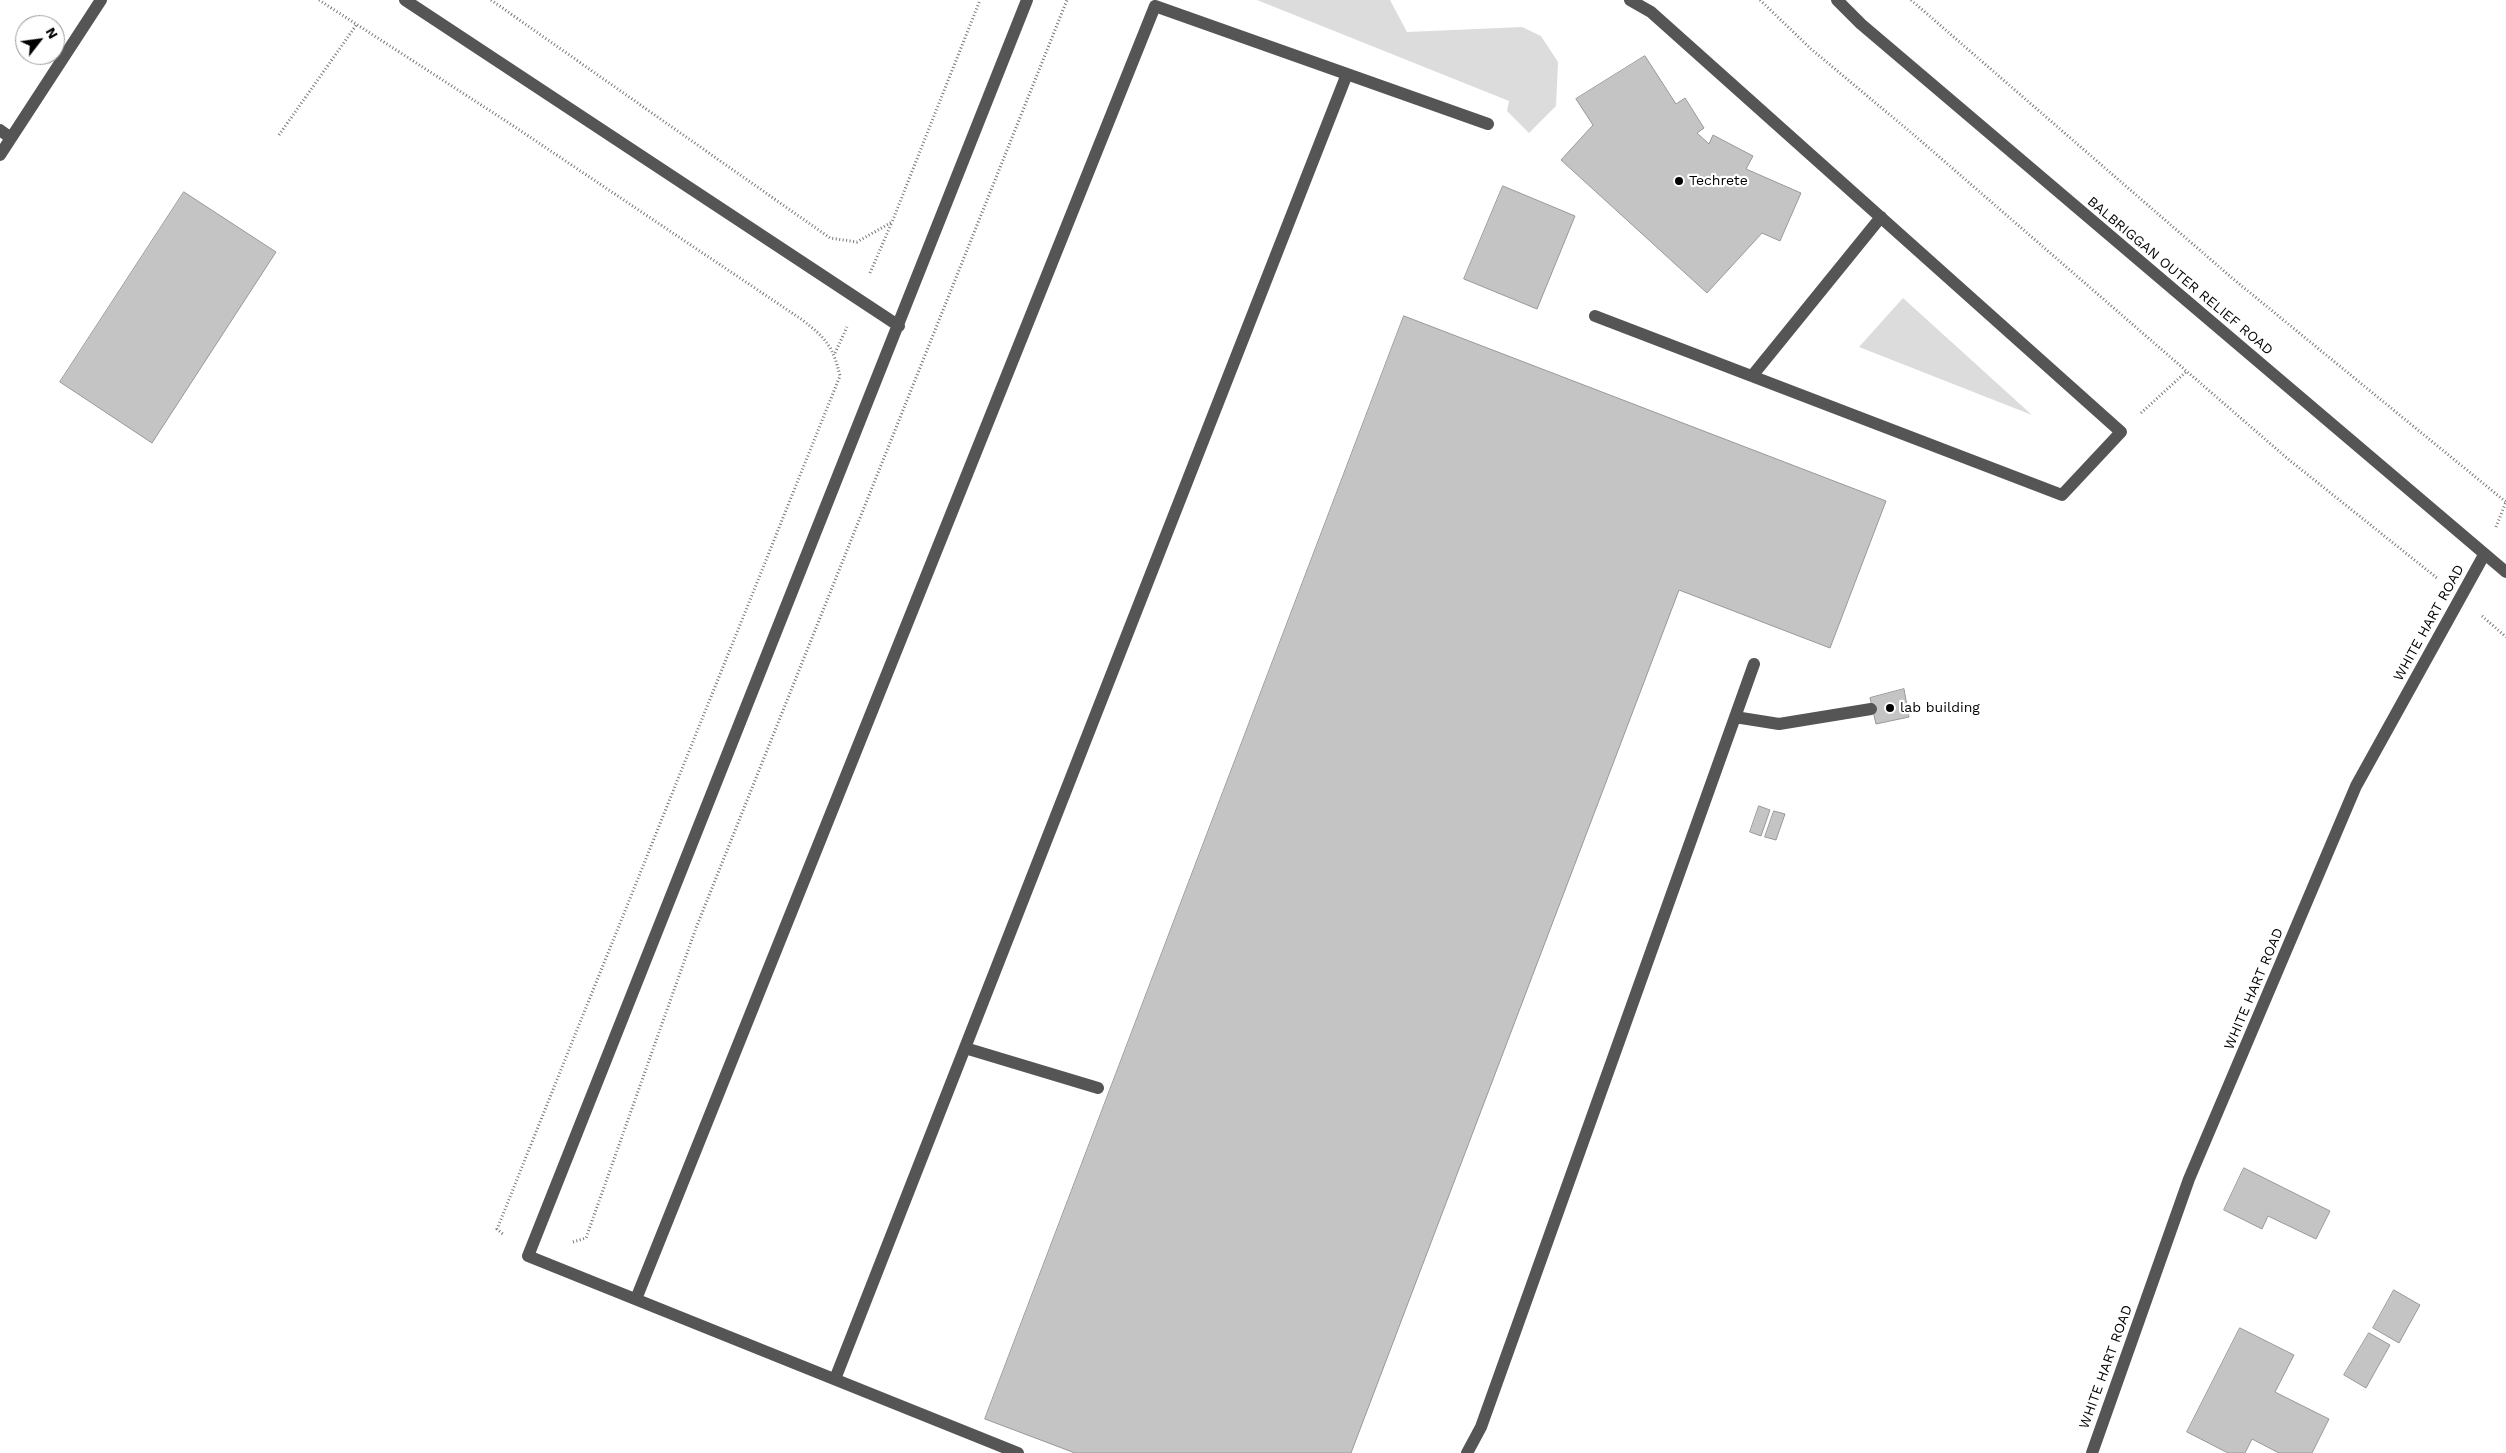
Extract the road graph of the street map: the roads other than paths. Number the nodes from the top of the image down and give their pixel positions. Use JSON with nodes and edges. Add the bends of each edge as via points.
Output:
{"nodes":[{"id":1,"x":101,"y":0,"type":"edge"},
{"id":2,"x":405,"y":0,"type":"edge"},
{"id":3,"x":1027,"y":0,"type":"edge"},
{"id":4,"x":1630,"y":0,"type":"edge"},
{"id":5,"x":1837,"y":0,"type":"edge"},
{"id":6,"x":1347,"y":74,"type":"junction"},
{"id":7,"x":1488,"y":124,"type":"dead end"},
{"id":8,"x":0,"y":130,"type":"edge"},
{"id":9,"x":11,"y":138,"type":"junction"},
{"id":10,"x":0,"y":155,"type":"edge"},
{"id":11,"x":1882,"y":218,"type":"junction"},
{"id":12,"x":1595,"y":316,"type":"dead end"},
{"id":13,"x":899,"y":326,"type":"junction"},
{"id":14,"x":1752,"y":376,"type":"junction"},
{"id":15,"x":2484,"y":555,"type":"junction"},
{"id":16,"x":2506,"y":572,"type":"edge"},
{"id":17,"x":1754,"y":664,"type":"dead end"},
{"id":18,"x":1871,"y":709,"type":"dead end"},
{"id":19,"x":1735,"y":717,"type":"junction"},
{"id":20,"x":964,"y":1048,"type":"junction"},
{"id":21,"x":1098,"y":1088,"type":"dead end"},
{"id":22,"x":636,"y":1299,"type":"junction"},
{"id":23,"x":835,"y":1379,"type":"junction"},
{"id":24,"x":1018,"y":1453,"type":"edge"},
{"id":25,"x":1467,"y":1453,"type":"edge"},
{"id":26,"x":2092,"y":1453,"type":"edge"}],
"edges":[{"from":1,"to":9,"type":"street"},
{"from":2,"to":13,"type":"street"},
{"from":3,"to":13,"type":"street"},
{"from":4,"to":11,"type":"street","via":[[1651,12]]},
{"from":5,"to":15,"type":"street","name":"BALBRIGGAN OUTER RELIEF ROAD","via":[[1861,24]]},
{"from":6,"to":7,"type":"street"},
{"from":6,"to":20,"type":"street"},
{"from":6,"to":22,"type":"street","via":[[1155,6]]},
{"from":8,"to":9,"type":"street"},
{"from":9,"to":10,"type":"street"},
{"from":11,"to":14,"type":"street"},
{"from":11,"to":14,"type":"street","via":[[2121,432],[2062,495]]},
{"from":12,"to":14,"type":"street"},
{"from":13,"to":22,"type":"street","via":[[528,1256]]},
{"from":15,"to":16,"type":"street","name":"BALBRIGGAN OUTER RELIEF ROAD"},
{"from":15,"to":26,"type":"street","name":"WHITE HART ROAD","via":[[2352,795],[2189,1179]]},
{"from":17,"to":19,"type":"street"},
{"from":18,"to":19,"type":"street","via":[[1779,724]]},
{"from":19,"to":25,"type":"street","via":[[1481,1427]]},
{"from":20,"to":21,"type":"street"},
{"from":20,"to":23,"type":"street"},
{"from":22,"to":23,"type":"street"},
{"from":23,"to":24,"type":"street"}]}
